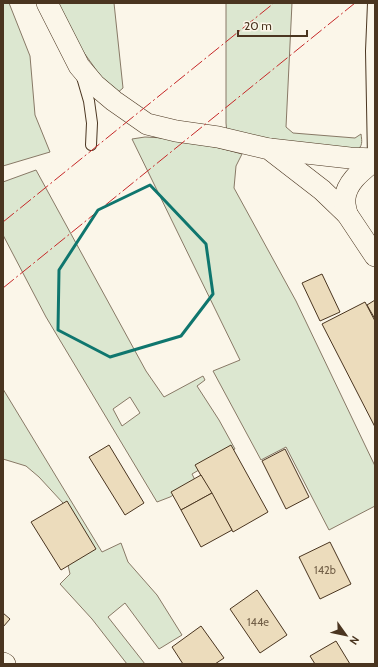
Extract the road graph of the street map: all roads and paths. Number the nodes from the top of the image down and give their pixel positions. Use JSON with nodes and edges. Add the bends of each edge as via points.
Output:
{"nodes":[{"id":1,"x":47,"y":3,"type":"edge"},
{"id":2,"x":373,"y":3,"type":"edge"},
{"id":3,"x":79,"y":66,"type":"junction"},
{"id":4,"x":91,"y":145,"type":"dead end"},
{"id":5,"x":269,"y":149,"type":"junction"},
{"id":6,"x":374,"y":159,"type":"edge"},
{"id":7,"x":347,"y":214,"type":"junction"},
{"id":8,"x":375,"y":256,"type":"edge"}],
"edges":[{"from":1,"to":3,"type":"street"},
{"from":2,"to":6,"type":"lane","via":[[371,51]]},
{"from":3,"to":4,"type":"lane","via":[[89,101]]},
{"from":3,"to":5,"type":"street","via":[[114,101],[147,124]]},
{"from":5,"to":6,"type":"street"},
{"from":5,"to":7,"type":"street","via":[[322,190]]},
{"from":6,"to":7,"type":"street","via":[[349,186],[345,197]]},
{"from":7,"to":8,"type":"street"}]}
